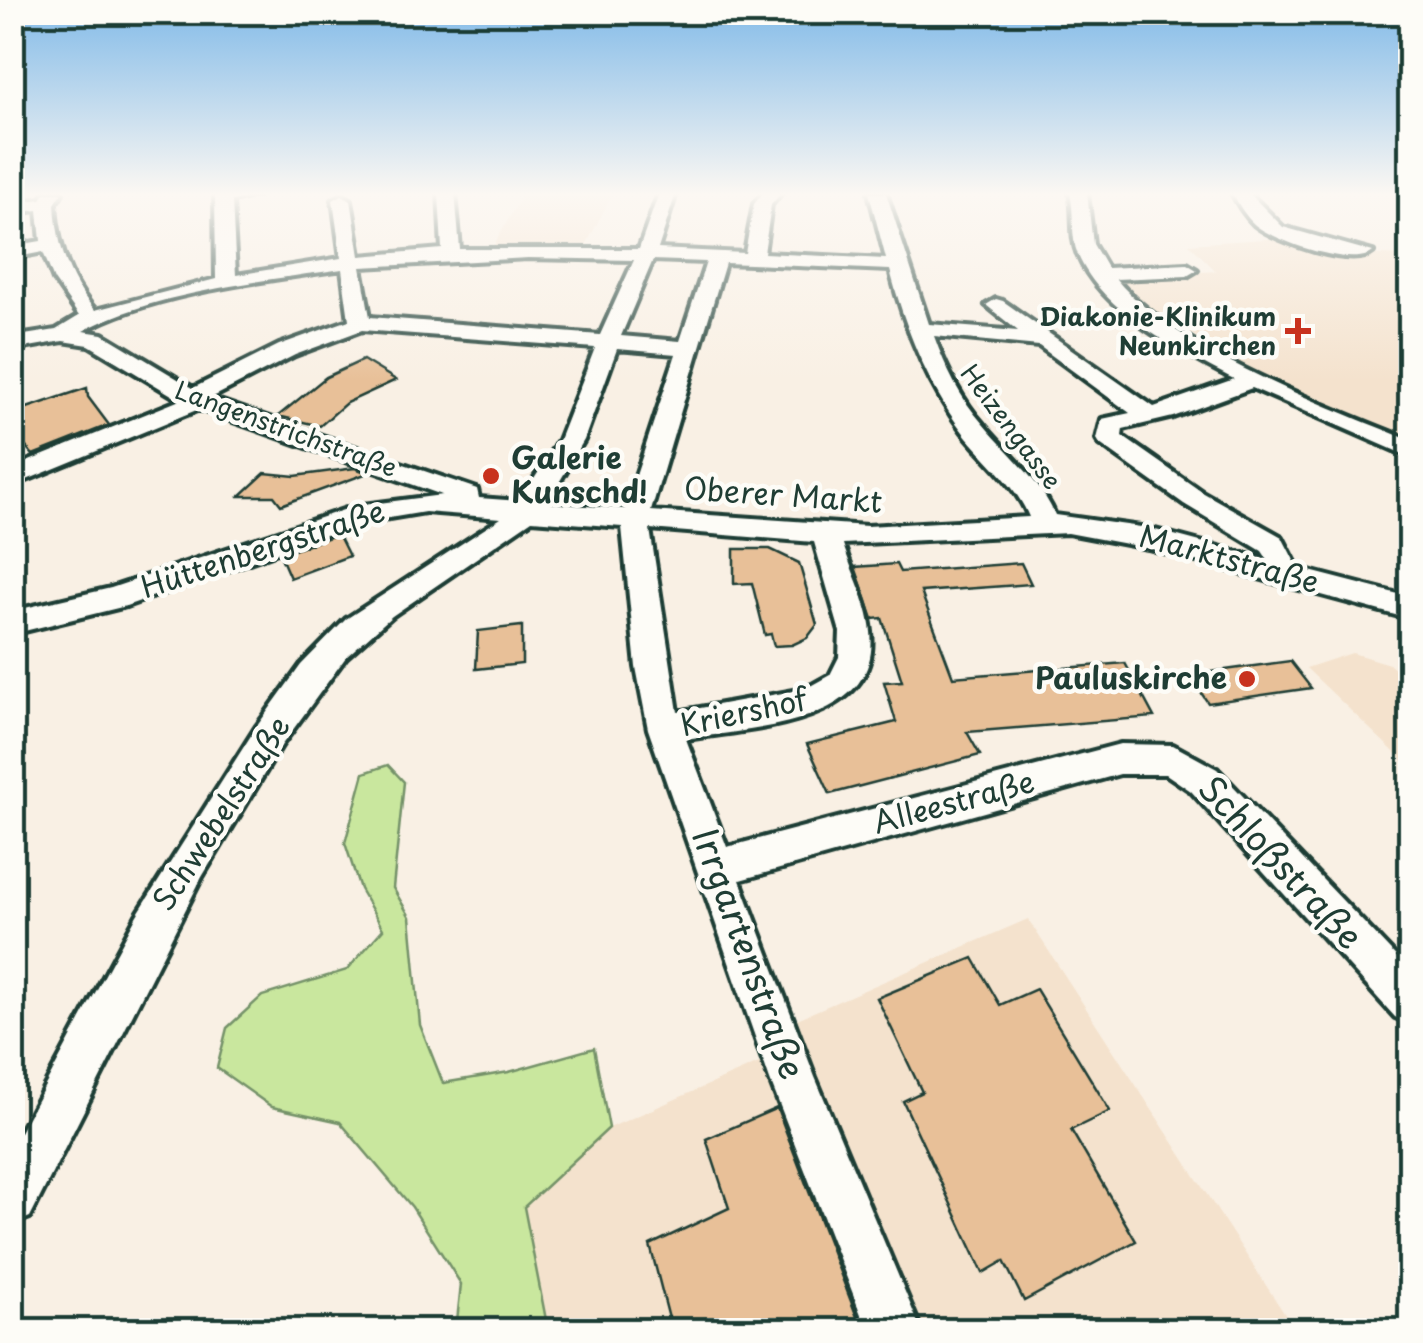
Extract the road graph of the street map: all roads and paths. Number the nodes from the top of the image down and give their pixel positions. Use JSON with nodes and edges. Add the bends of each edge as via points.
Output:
{"nodes":[{"id":1,"x":53,"y":256,"type":"edge"},
{"id":2,"x":225,"y":256,"type":"edge"},
{"id":3,"x":350,"y":256,"type":"edge"},
{"id":4,"x":404,"y":256,"type":"edge"},
{"id":5,"x":647,"y":256,"type":"edge"},
{"id":6,"x":671,"y":256,"type":"edge"},
{"id":7,"x":754,"y":256,"type":"edge"},
{"id":8,"x":894,"y":256,"type":"edge"},
{"id":9,"x":1091,"y":256,"type":"edge"},
{"id":10,"x":717,"y":259,"type":"junction"},
{"id":11,"x":753,"y":260,"type":"junction"},
{"id":12,"x":351,"y":261,"type":"junction"},
{"id":13,"x":897,"y":266,"type":"junction"},
{"id":14,"x":1187,"y":270,"type":"dead end"},
{"id":15,"x":1099,"y":274,"type":"junction"},
{"id":16,"x":226,"y":280,"type":"junction"},
{"id":17,"x":996,"y":305,"type":"dead end"},
{"id":18,"x":92,"y":319,"type":"junction"},
{"id":19,"x":360,"y":322,"type":"junction"},
{"id":20,"x":922,"y":330,"type":"junction"},
{"id":21,"x":62,"y":335,"type":"junction"},
{"id":22,"x":1045,"y":341,"type":"junction"},
{"id":23,"x":608,"y":342,"type":"junction"},
{"id":24,"x":12,"y":344,"type":"edge"},
{"id":25,"x":686,"y":348,"type":"junction"},
{"id":26,"x":1252,"y":380,"type":"junction"},
{"id":27,"x":195,"y":400,"type":"junction"},
{"id":28,"x":1146,"y":413,"type":"junction"},
{"id":29,"x":1410,"y":449,"type":"edge"},
{"id":30,"x":415,"y":476,"type":"junction"},
{"id":31,"x":12,"y":478,"type":"edge"},
{"id":32,"x":387,"y":507,"type":"junction"},
{"id":33,"x":522,"y":509,"type":"junction"},
{"id":34,"x":635,"y":519,"type":"junction"},
{"id":35,"x":683,"y":523,"type":"junction"},
{"id":36,"x":1045,"y":523,"type":"junction"},
{"id":37,"x":826,"y":534,"type":"junction"},
{"id":38,"x":639,"y":568,"type":"junction"},
{"id":39,"x":1284,"y":574,"type":"junction"},
{"id":40,"x":1410,"y":608,"type":"edge"},
{"id":41,"x":12,"y":623,"type":"edge"},
{"id":42,"x":665,"y":729,"type":"junction"},
{"id":43,"x":1190,"y":768,"type":"joint"},
{"id":44,"x":718,"y":868,"type":"junction"},
{"id":45,"x":1410,"y":1002,"type":"edge"},
{"id":46,"x":12,"y":1199,"type":"edge"},
{"id":47,"x":894,"y":1330,"type":"edge"}],
"edges":[{"from":1,"to":18,"type":"street","via":[[67,288]]},
{"from":2,"to":16,"type":"street"},
{"from":3,"to":12,"type":"street"},
{"from":4,"to":12,"type":"street"},
{"from":5,"to":23,"type":"street"},
{"from":6,"to":10,"type":"street"},
{"from":7,"to":11,"type":"street"},
{"from":8,"to":13,"type":"street","name":"Heizengasse"},
{"from":9,"to":15,"type":"street"},
{"from":10,"to":11,"type":"street"},
{"from":10,"to":25,"type":"street"},
{"from":11,"to":13,"type":"street"},
{"from":12,"to":16,"type":"street"},
{"from":12,"to":19,"type":"street"},
{"from":13,"to":20,"type":"street","name":"Heizengasse"},
{"from":14,"to":15,"type":"street"},
{"from":15,"to":26,"type":"street","via":[[1136,307]]},
{"from":16,"to":18,"type":"street"},
{"from":17,"to":22,"type":"street"},
{"from":18,"to":21,"type":"street"},
{"from":19,"to":23,"type":"street"},
{"from":19,"to":27,"type":"street","via":[[288,350]]},
{"from":20,"to":22,"type":"street"},
{"from":20,"to":36,"type":"street","name":"Heizengasse","via":[[943,387],[1033,495]]},
{"from":21,"to":24,"type":"street"},
{"from":21,"to":27,"type":"street","name":"Langenstrichstraße","via":[[107,344]]},
{"from":22,"to":28,"type":"street"},
{"from":23,"to":25,"type":"street"},
{"from":23,"to":33,"type":"street","via":[[544,491]]},
{"from":25,"to":34,"type":"street"},
{"from":26,"to":28,"type":"street"},
{"from":26,"to":29,"type":"street"},
{"from":27,"to":30,"type":"street","name":"Langenstrichstraße"},
{"from":27,"to":31,"type":"street"},
{"from":28,"to":39,"type":"street","via":[[1111,424],[1109,439],[1272,544]]},
{"from":30,"to":32,"type":"street"},
{"from":30,"to":33,"type":"street","name":"Langenstrichstraße"},
{"from":32,"to":33,"type":"street","name":"Hüttenbergstraße"},
{"from":32,"to":41,"type":"street","name":"Hüttenbergstraße","via":[[115,598]]},
{"from":33,"to":34,"type":"street","name":"Oberer Markt"},
{"from":33,"to":46,"type":"street","name":"Schwebelstraße","via":[[364,618],[312,676],[151,925]]},
{"from":34,"to":35,"type":"street","name":"Oberer Markt"},
{"from":34,"to":38,"type":"street","name":"Irrgartenstraße"},
{"from":35,"to":37,"type":"street","name":"Oberer Markt"},
{"from":35,"to":38,"type":"street"},
{"from":36,"to":37,"type":"street","name":"Oberer Markt","via":[[959,534]]},
{"from":36,"to":39,"type":"street","name":"Marktstraße","via":[[1148,538]]},
{"from":37,"to":42,"type":"street","name":"Kriershof","via":[[852,614],[856,645],[848,676],[813,700]]},
{"from":38,"to":42,"type":"street","name":"Irrgartenstraße"},
{"from":39,"to":40,"type":"street","name":"Marktstraße"},
{"from":42,"to":44,"type":"street","name":"Irrgartenstraße"},
{"from":43,"to":44,"type":"street","name":"Alleestraße","via":[[1155,757],[1120,759]]},
{"from":43,"to":45,"type":"street","name":"Schloßstraße"},
{"from":44,"to":47,"type":"street","name":"Irrgartenstraße","via":[[793,1080]]}]}
